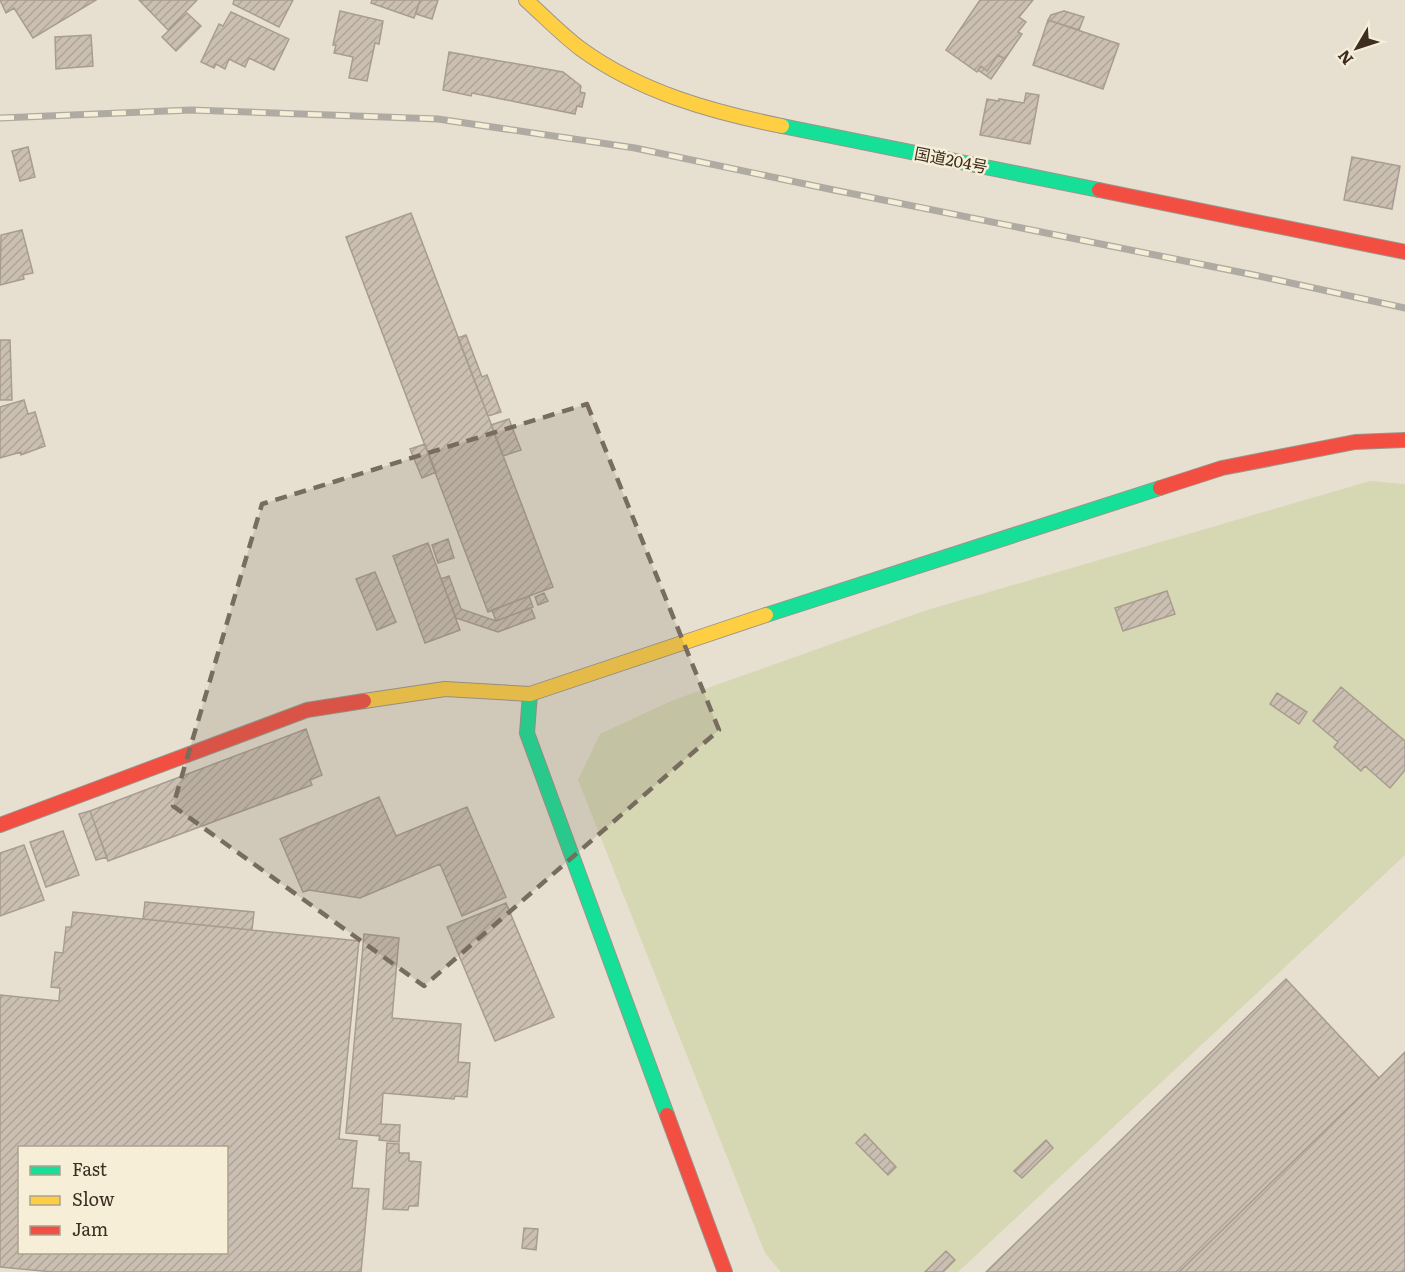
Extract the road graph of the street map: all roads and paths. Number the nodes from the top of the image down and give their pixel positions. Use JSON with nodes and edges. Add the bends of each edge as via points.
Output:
{"nodes":[{"id":1,"x":526,"y":0,"type":"edge"},
{"id":2,"x":1405,"y":252,"type":"edge"},
{"id":3,"x":1405,"y":441,"type":"edge"},
{"id":4,"x":530,"y":694,"type":"junction"},
{"id":5,"x":0,"y":825,"type":"edge"},
{"id":6,"x":726,"y":1272,"type":"edge"}],
"edges":[{"from":1,"to":2,"type":"main road","name":"国道204号","via":[[581,49],[634,82],[724,114]]},
{"from":3,"to":4,"type":"main road","via":[[1355,442],[1222,468]]},
{"from":4,"to":5,"type":"main road","via":[[445,689],[307,710]]},
{"from":4,"to":6,"type":"main road","via":[[527,733]]}]}
